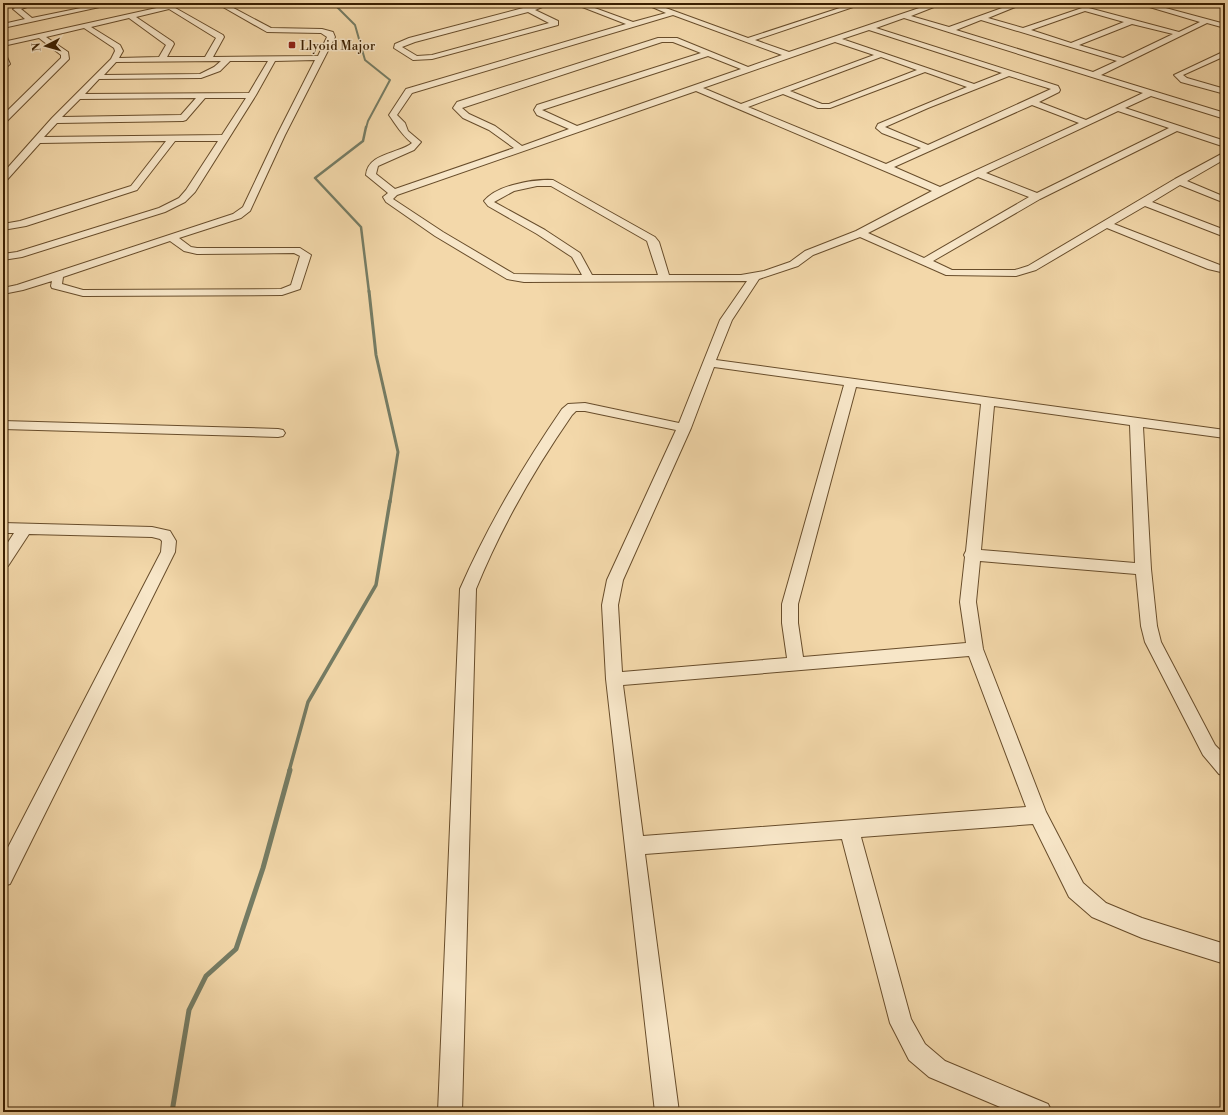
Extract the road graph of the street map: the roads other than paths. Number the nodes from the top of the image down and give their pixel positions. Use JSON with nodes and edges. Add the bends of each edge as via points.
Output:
{"nodes":[{"id":1,"x":36,"y":3,"type":"edge"},
{"id":2,"x":115,"y":3,"type":"edge"},
{"id":3,"x":219,"y":3,"type":"edge"},
{"id":4,"x":549,"y":3,"type":"edge"},
{"id":5,"x":575,"y":3,"type":"edge"},
{"id":6,"x":646,"y":3,"type":"edge"},
{"id":7,"x":862,"y":3,"type":"edge"},
{"id":8,"x":941,"y":3,"type":"edge"},
{"id":9,"x":1022,"y":3,"type":"edge"},
{"id":10,"x":1139,"y":3,"type":"edge"},
{"id":11,"x":1211,"y":3,"type":"edge"},
{"id":12,"x":1225,"y":6,"type":"edge"},
{"id":13,"x":529,"y":10,"type":"junction"},
{"id":14,"x":672,"y":13,"type":"junction"},
{"id":15,"x":130,"y":16,"type":"junction"},
{"id":16,"x":905,"y":16,"type":"junction"},
{"id":17,"x":981,"y":18,"type":"junction"},
{"id":18,"x":31,"y":20,"type":"junction"},
{"id":19,"x":1132,"y":20,"type":"junction"},
{"id":20,"x":1207,"y":21,"type":"junction"},
{"id":21,"x":631,"y":24,"type":"junction"},
{"id":22,"x":3,"y":26,"type":"edge"},
{"id":23,"x":85,"y":26,"type":"junction"},
{"id":24,"x":1225,"y":26,"type":"edge"},
{"id":25,"x":870,"y":28,"type":"junction"},
{"id":26,"x":951,"y":29,"type":"junction"},
{"id":27,"x":1025,"y":30,"type":"junction"},
{"id":28,"x":1180,"y":34,"type":"junction"},
{"id":29,"x":41,"y":36,"type":"junction"},
{"id":30,"x":835,"y":39,"type":"junction"},
{"id":31,"x":748,"y":40,"type":"junction"},
{"id":32,"x":3,"y":44,"type":"edge"},
{"id":33,"x":1072,"y":45,"type":"junction"},
{"id":34,"x":1225,"y":53,"type":"edge"},
{"id":35,"x":707,"y":54,"type":"junction"},
{"id":36,"x":789,"y":55,"type":"junction"},
{"id":37,"x":881,"y":55,"type":"junction"},
{"id":38,"x":3,"y":57,"type":"edge"},
{"id":39,"x":273,"y":58,"type":"junction"},
{"id":40,"x":321,"y":58,"type":"junction"},
{"id":41,"x":162,"y":59,"type":"junction"},
{"id":42,"x":208,"y":59,"type":"junction"},
{"id":43,"x":228,"y":59,"type":"junction"},
{"id":44,"x":114,"y":60,"type":"junction"},
{"id":45,"x":1122,"y":60,"type":"junction"},
{"id":46,"x":3,"y":68,"type":"edge"},
{"id":47,"x":747,"y":69,"type":"junction"},
{"id":48,"x":924,"y":70,"type":"junction"},
{"id":49,"x":1009,"y":73,"type":"junction"},
{"id":50,"x":1094,"y":74,"type":"junction"},
{"id":51,"x":96,"y":77,"type":"junction"},
{"id":52,"x":972,"y":86,"type":"junction"},
{"id":53,"x":696,"y":88,"type":"junction"},
{"id":54,"x":783,"y":91,"type":"junction"},
{"id":55,"x":1225,"y":92,"type":"edge"},
{"id":56,"x":1150,"y":93,"type":"junction"},
{"id":57,"x":252,"y":95,"type":"junction"},
{"id":58,"x":202,"y":96,"type":"junction"},
{"id":59,"x":78,"y":97,"type":"junction"},
{"id":60,"x":1225,"y":98,"type":"edge"},
{"id":61,"x":1032,"y":102,"type":"junction"},
{"id":62,"x":739,"y":107,"type":"junction"},
{"id":63,"x":1117,"y":108,"type":"junction"},
{"id":64,"x":1204,"y":110,"type":"junction"},
{"id":65,"x":1225,"y":116,"type":"edge"},
{"id":66,"x":4,"y":117,"type":"edge"},
{"id":67,"x":55,"y":120,"type":"junction"},
{"id":68,"x":1085,"y":122,"type":"junction"},
{"id":69,"x":1176,"y":128,"type":"junction"},
{"id":70,"x":578,"y":130,"type":"junction"},
{"id":71,"x":223,"y":138,"type":"junction"},
{"id":72,"x":172,"y":139,"type":"junction"},
{"id":73,"x":37,"y":140,"type":"junction"},
{"id":74,"x":1225,"y":144,"type":"edge"},
{"id":75,"x":928,"y":148,"type":"junction"},
{"id":76,"x":521,"y":149,"type":"junction"},
{"id":77,"x":1225,"y":155,"type":"edge"},
{"id":78,"x":1220,"y":163,"type":"edge"},
{"id":79,"x":886,"y":167,"type":"junction"},
{"id":80,"x":977,"y":173,"type":"junction"},
{"id":81,"x":3,"y":179,"type":"edge"},
{"id":82,"x":1178,"y":181,"type":"junction"},
{"id":83,"x":940,"y":191,"type":"junction"},
{"id":84,"x":394,"y":193,"type":"junction"},
{"id":85,"x":1037,"y":197,"type":"junction"},
{"id":86,"x":1225,"y":200,"type":"edge"},
{"id":87,"x":1143,"y":202,"type":"junction"},
{"id":88,"x":1107,"y":225,"type":"junction"},
{"id":89,"x":3,"y":227,"type":"edge"},
{"id":90,"x":860,"y":233,"type":"junction"},
{"id":91,"x":1225,"y":234,"type":"edge"},
{"id":92,"x":172,"y":238,"type":"junction"},
{"id":93,"x":3,"y":257,"type":"edge"},
{"id":94,"x":924,"y":262,"type":"junction"},
{"id":95,"x":1225,"y":270,"type":"edge"},
{"id":96,"x":58,"y":276,"type":"junction"},
{"id":97,"x":755,"y":277,"type":"junction"},
{"id":98,"x":664,"y":278,"type":"junction"},
{"id":99,"x":589,"y":279,"type":"junction"},
{"id":100,"x":3,"y":291,"type":"edge"},
{"id":101,"x":710,"y":363,"type":"junction"},
{"id":102,"x":851,"y":383,"type":"junction"},
{"id":103,"x":988,"y":401,"type":"junction"},
{"id":104,"x":1136,"y":421,"type":"junction"},
{"id":105,"x":3,"y":425,"type":"edge"},
{"id":106,"x":684,"y":428,"type":"junction"},
{"id":107,"x":278,"y":433,"type":"dead end"},
{"id":108,"x":1225,"y":434,"type":"edge"},
{"id":109,"x":3,"y":528,"type":"edge"},
{"id":110,"x":25,"y":529,"type":"junction"},
{"id":111,"x":971,"y":555,"type":"junction"},
{"id":112,"x":3,"y":562,"type":"edge"},
{"id":113,"x":1143,"y":569,"type":"junction"},
{"id":114,"x":975,"y":649,"type":"junction"},
{"id":115,"x":796,"y":664,"type":"junction"},
{"id":116,"x":614,"y":679,"type":"junction"},
{"id":117,"x":1225,"y":768,"type":"edge"},
{"id":118,"x":1038,"y":815,"type":"junction"},
{"id":119,"x":849,"y":829,"type":"junction"},
{"id":120,"x":634,"y":846,"type":"junction"},
{"id":121,"x":3,"y":877,"type":"edge"},
{"id":122,"x":1225,"y":954,"type":"edge"},
{"id":123,"x":450,"y":1112,"type":"edge"},
{"id":124,"x":667,"y":1112,"type":"edge"},
{"id":125,"x":1040,"y":1112,"type":"edge"}],
"edges":[{"from":1,"to":18,"type":"street","via":[[16,9]]},
{"from":2,"to":18,"type":"street"},
{"from":3,"to":40,"type":"street","via":[[270,30],[328,32],[331,37]]},
{"from":4,"to":13,"type":"street"},
{"from":5,"to":21,"type":"street"},
{"from":6,"to":14,"type":"street"},
{"from":7,"to":31,"type":"street"},
{"from":8,"to":16,"type":"street"},
{"from":9,"to":17,"type":"street"},
{"from":10,"to":20,"type":"street"},
{"from":11,"to":12,"type":"street"},
{"from":13,"to":13,"type":"street","via":[[412,40],[398,48],[416,58],[432,57],[555,23]]},
{"from":14,"to":21,"type":"street"},
{"from":14,"to":31,"type":"street"},
{"from":15,"to":23,"type":"street"},
{"from":15,"to":41,"type":"street","via":[[170,44]]},
{"from":15,"to":42,"type":"street","via":[[170,7],[220,37]]},
{"from":16,"to":25,"type":"street"},
{"from":16,"to":26,"type":"street"},
{"from":17,"to":26,"type":"street"},
{"from":17,"to":27,"type":"street"},
{"from":18,"to":22,"type":"street"},
{"from":19,"to":27,"type":"street","via":[[1085,9]]},
{"from":19,"to":28,"type":"street"},
{"from":19,"to":33,"type":"street"},
{"from":20,"to":24,"type":"street"},
{"from":20,"to":28,"type":"street"},
{"from":21,"to":84,"type":"street","via":[[409,91],[393,115],[401,123],[404,132],[417,142],[416,144],[371,166],[370,169],[371,175]]},
{"from":23,"to":29,"type":"street"},
{"from":23,"to":44,"type":"street","via":[[119,49]]},
{"from":25,"to":30,"type":"street"},
{"from":25,"to":49,"type":"street"},
{"from":26,"to":50,"type":"street"},
{"from":27,"to":33,"type":"street"},
{"from":28,"to":45,"type":"street"},
{"from":29,"to":32,"type":"street"},
{"from":29,"to":66,"type":"street","via":[[64,54],[65,59]]},
{"from":30,"to":36,"type":"street"},
{"from":30,"to":37,"type":"street"},
{"from":31,"to":36,"type":"street"},
{"from":33,"to":45,"type":"street"},
{"from":34,"to":55,"type":"street","via":[[1178,75],[1184,80]]},
{"from":35,"to":47,"type":"street"},
{"from":35,"to":70,"type":"street","via":[[538,110]]},
{"from":35,"to":76,"type":"street","via":[[674,40],[661,40],[460,104],[457,108],[492,128]]},
{"from":36,"to":47,"type":"street"},
{"from":37,"to":48,"type":"street"},
{"from":37,"to":54,"type":"street"},
{"from":38,"to":46,"type":"street","via":[[6,64]]},
{"from":39,"to":40,"type":"street"},
{"from":39,"to":43,"type":"street"},
{"from":39,"to":57,"type":"street"},
{"from":40,"to":92,"type":"street","via":[[281,135],[247,209],[236,216]]},
{"from":41,"to":42,"type":"street"},
{"from":41,"to":44,"type":"street"},
{"from":42,"to":43,"type":"street"},
{"from":43,"to":51,"type":"street","via":[[217,69],[201,76]]},
{"from":44,"to":51,"type":"street"},
{"from":45,"to":50,"type":"street"},
{"from":47,"to":53,"type":"street"},
{"from":48,"to":52,"type":"street"},
{"from":48,"to":54,"type":"street","via":[[830,106],[821,106]]},
{"from":49,"to":52,"type":"street"},
{"from":49,"to":61,"type":"street","via":[[1055,88],[1056,90]]},
{"from":50,"to":56,"type":"street"},
{"from":51,"to":59,"type":"street"},
{"from":52,"to":75,"type":"street","via":[[880,128]]},
{"from":53,"to":62,"type":"street"},
{"from":53,"to":70,"type":"street"},
{"from":54,"to":62,"type":"street"},
{"from":56,"to":63,"type":"street"},
{"from":56,"to":64,"type":"street"},
{"from":57,"to":58,"type":"street"},
{"from":57,"to":71,"type":"street"},
{"from":58,"to":59,"type":"street"},
{"from":58,"to":67,"type":"street","via":[[183,118]]},
{"from":59,"to":67,"type":"street"},
{"from":60,"to":64,"type":"street"},
{"from":61,"to":68,"type":"street"},
{"from":61,"to":75,"type":"street"},
{"from":62,"to":79,"type":"street"},
{"from":63,"to":68,"type":"street"},
{"from":63,"to":69,"type":"street"},
{"from":64,"to":65,"type":"street"},
{"from":67,"to":73,"type":"street"},
{"from":68,"to":80,"type":"street"},
{"from":69,"to":74,"type":"street"},
{"from":69,"to":85,"type":"street"},
{"from":70,"to":76,"type":"street"},
{"from":71,"to":72,"type":"street"},
{"from":71,"to":93,"type":"street","via":[[190,192],[174,206],[18,255]]},
{"from":72,"to":73,"type":"street"},
{"from":72,"to":89,"type":"street","via":[[134,188],[22,224]]},
{"from":73,"to":81,"type":"street"},
{"from":75,"to":79,"type":"street"},
{"from":76,"to":84,"type":"street"},
{"from":77,"to":78,"type":"street"},
{"from":78,"to":82,"type":"street"},
{"from":79,"to":83,"type":"street"},
{"from":80,"to":83,"type":"street"},
{"from":80,"to":85,"type":"street"},
{"from":82,"to":86,"type":"street"},
{"from":82,"to":87,"type":"street"},
{"from":83,"to":90,"type":"street"},
{"from":84,"to":99,"type":"street","via":[[388,197],[389,200],[439,234],[511,277]]},
{"from":85,"to":94,"type":"street"},
{"from":87,"to":88,"type":"street"},
{"from":87,"to":91,"type":"street"},
{"from":88,"to":94,"type":"street","via":[[1032,268],[1016,273],[958,274]]},
{"from":88,"to":95,"type":"street"},
{"from":90,"to":94,"type":"street"},
{"from":90,"to":97,"type":"street","via":[[809,253],[794,264]]},
{"from":92,"to":96,"type":"street"},
{"from":92,"to":96,"type":"street","via":[[184,247],[197,251],[296,250],[306,255],[296,287],[282,292],[83,293],[56,286]]},
{"from":96,"to":100,"type":"street"},
{"from":97,"to":98,"type":"street"},
{"from":97,"to":101,"type":"street","via":[[726,320]]},
{"from":98,"to":99,"type":"street"},
{"from":98,"to":99,"type":"street","via":[[651,239],[553,183],[529,183],[489,201],[576,255]]},
{"from":101,"to":102,"type":"street"},
{"from":101,"to":106,"type":"street"},
{"from":102,"to":103,"type":"street"},
{"from":102,"to":115,"type":"street","via":[[790,604]]},
{"from":103,"to":104,"type":"street"},
{"from":103,"to":111,"type":"street"},
{"from":104,"to":108,"type":"street"},
{"from":104,"to":113,"type":"street"},
{"from":105,"to":107,"type":"street"},
{"from":106,"to":116,"type":"street","via":[[615,580],[610,605]]},
{"from":106,"to":123,"type":"street","via":[[585,407],[573,407],[566,412],[537,455],[490,540],[468,588]]},
{"from":109,"to":110,"type":"street"},
{"from":110,"to":112,"type":"street"},
{"from":110,"to":121,"type":"street","via":[[152,532],[165,535],[169,541],[168,552]]},
{"from":111,"to":113,"type":"street"},
{"from":111,"to":114,"type":"street","via":[[968,602]]},
{"from":113,"to":117,"type":"street","via":[[1153,642],[1209,750]]},
{"from":114,"to":115,"type":"street"},
{"from":114,"to":118,"type":"street"},
{"from":115,"to":116,"type":"street"},
{"from":116,"to":120,"type":"street"},
{"from":118,"to":119,"type":"street"},
{"from":118,"to":122,"type":"street","via":[[1076,890],[1099,910],[1142,928]]},
{"from":119,"to":120,"type":"street"},
{"from":119,"to":125,"type":"street","via":[[901,1023],[917,1052],[937,1070]]},
{"from":120,"to":124,"type":"street"}]}
